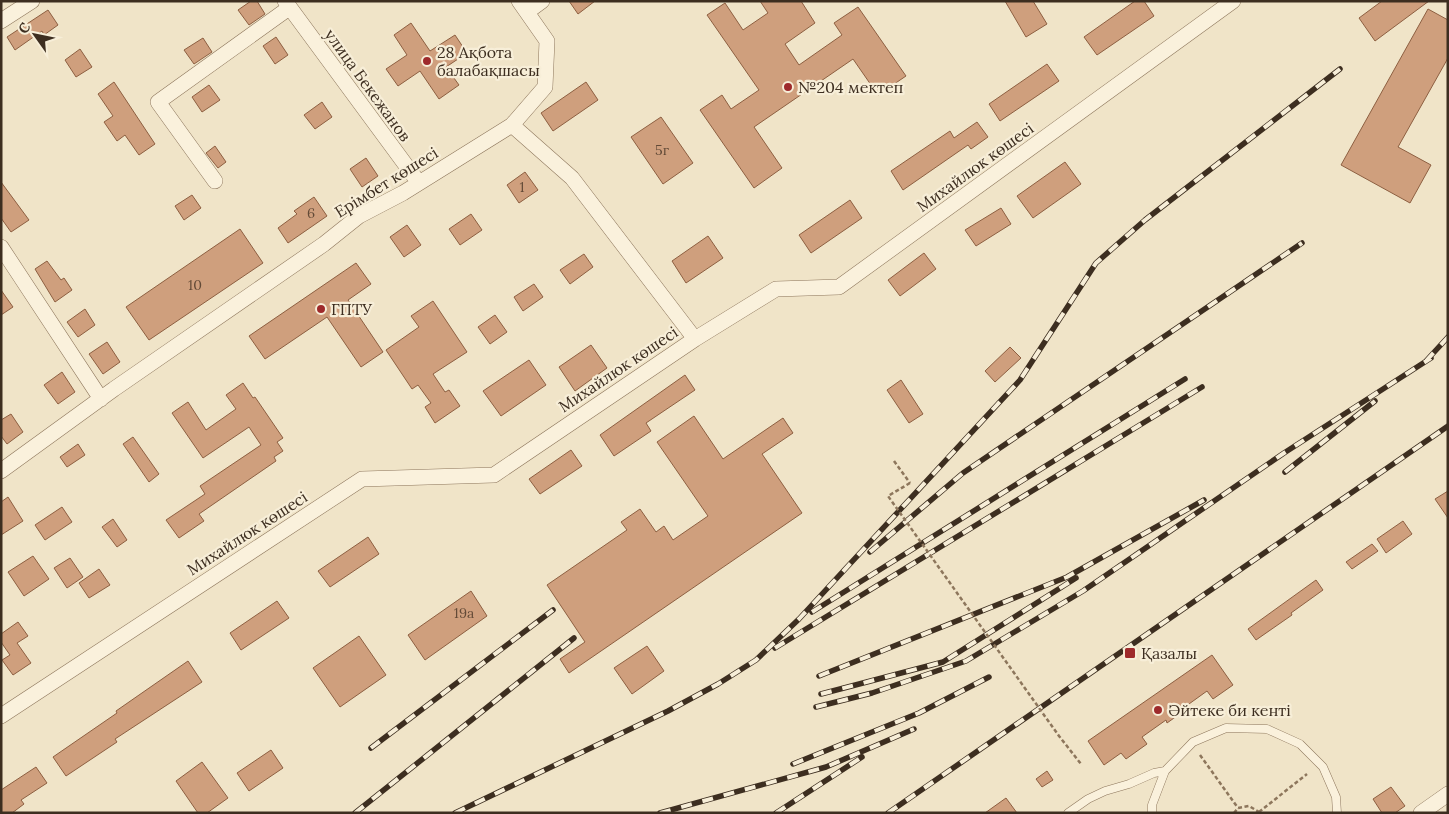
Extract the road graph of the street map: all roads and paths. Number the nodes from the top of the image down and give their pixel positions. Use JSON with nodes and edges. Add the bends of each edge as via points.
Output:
{"nodes":[{"id":1,"x":32,"y":1,"type":"edge"},
{"id":2,"x":542,"y":1,"type":"edge"},
{"id":3,"x":1233,"y":1,"type":"edge"},
{"id":4,"x":287,"y":4,"type":"edge"},
{"id":5,"x":523,"y":7,"type":"edge"},
{"id":6,"x":1,"y":21,"type":"edge"},
{"id":7,"x":512,"y":125,"type":"junction"},
{"id":8,"x":215,"y":181,"type":"dead end"},
{"id":9,"x":419,"y":183,"type":"junction"},
{"id":10,"x":1,"y":247,"type":"edge"},
{"id":11,"x":695,"y":338,"type":"junction"},
{"id":12,"x":100,"y":399,"type":"junction"},
{"id":13,"x":894,"y":461,"type":"dead end"},
{"id":14,"x":3,"y":465,"type":"edge"},
{"id":15,"x":1,"y":716,"type":"edge"},
{"id":16,"x":1200,"y":754,"type":"dead end"},
{"id":17,"x":1081,"y":764,"type":"dead end"},
{"id":18,"x":1164,"y":771,"type":"junction"},
{"id":19,"x":1307,"y":774,"type":"dead end"},
{"id":20,"x":1448,"y":794,"type":"edge"},
{"id":21,"x":1238,"y":808,"type":"junction"},
{"id":22,"x":1259,"y":812,"type":"edge"},
{"id":23,"x":1068,"y":813,"type":"edge"},
{"id":24,"x":1152,"y":813,"type":"edge"},
{"id":25,"x":1234,"y":813,"type":"edge"},
{"id":26,"x":1337,"y":813,"type":"edge"},
{"id":27,"x":1421,"y":813,"type":"edge"}],
"edges":[{"from":1,"to":6,"type":"street"},
{"from":2,"to":5,"type":"street"},
{"from":3,"to":11,"type":"street","name":"Михайлюк көшесі","via":[[839,287],[776,289]]},
{"from":4,"to":8,"type":"street","name":"улица Бекежанов","via":[[158,102]]},
{"from":4,"to":9,"type":"street","name":"улица Бекежанов"},
{"from":5,"to":7,"type":"street","name":"Ерімбет көшесі","via":[[547,41],[545,87]]},
{"from":7,"to":9,"type":"street","name":"Ерімбет көшесі"},
{"from":7,"to":11,"type":"street","via":[[572,178]]},
{"from":9,"to":12,"type":"street","name":"Ерімбет көшесі","via":[[359,216],[324,244]]},
{"from":10,"to":12,"type":"street"},
{"from":11,"to":15,"type":"street","name":"Михайлюк көшесі","via":[[494,475],[362,479]]},
{"from":12,"to":14,"type":"street","name":"Ерімбет көшесі"},
{"from":13,"to":17,"type":"path","bridge":true,"via":[[910,482],[888,496]]},
{"from":16,"to":21,"type":"path"},
{"from":18,"to":23,"type":"lane","via":[[1088,799]]},
{"from":18,"to":24,"type":"lane"},
{"from":18,"to":26,"type":"lane","via":[[1192,742],[1226,728],[1268,729],[1300,744],[1322,767],[1336,798]]},
{"from":19,"to":22,"type":"path"},
{"from":20,"to":27,"type":"street"},
{"from":21,"to":22,"type":"path","via":[[1249,806]]},
{"from":21,"to":25,"type":"path"}]}
